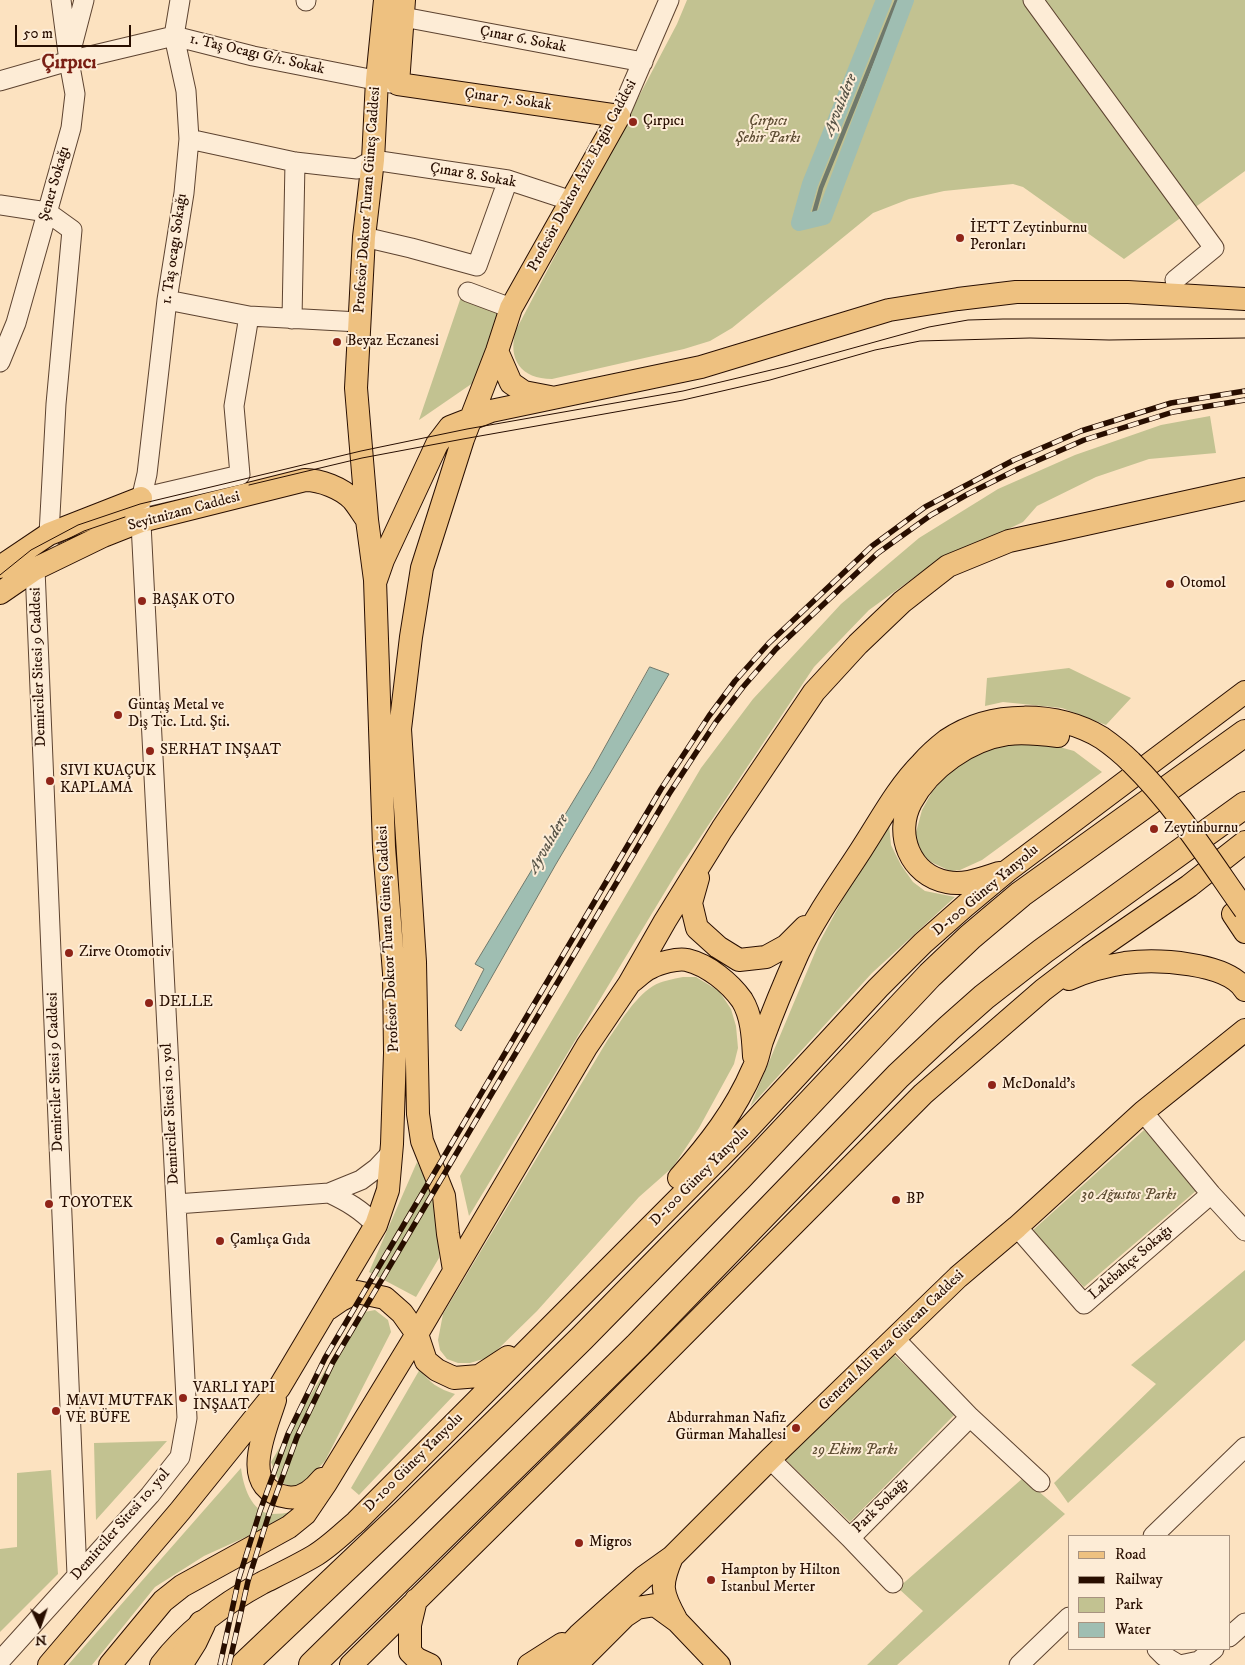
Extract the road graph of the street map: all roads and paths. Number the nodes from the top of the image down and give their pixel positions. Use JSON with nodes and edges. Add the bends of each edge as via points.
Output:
{"nodes":[{"id":1,"x":61,"y":0,"type":"edge"},
{"id":2,"x":84,"y":0,"type":"edge"},
{"id":3,"x":180,"y":0,"type":"edge"},
{"id":4,"x":385,"y":0,"type":"edge"},
{"id":5,"x":669,"y":0,"type":"edge"},
{"id":6,"x":1032,"y":0,"type":"edge"},
{"id":7,"x":404,"y":8,"type":"edge"},
{"id":8,"x":174,"y":36,"type":"junction"},
{"id":9,"x":69,"y":61,"type":"junction"},
{"id":10,"x":643,"y":62,"type":"junction"},
{"id":11,"x":0,"y":81,"type":"edge"},
{"id":12,"x":387,"y":82,"type":"junction"},
{"id":13,"x":619,"y":116,"type":"junction"},
{"id":14,"x":189,"y":139,"type":"junction"},
{"id":15,"x":373,"y":160,"type":"junction"},
{"id":16,"x":295,"y":162,"type":"junction"},
{"id":17,"x":508,"y":180,"type":"junction"},
{"id":18,"x":572,"y":201,"type":"junction"},
{"id":19,"x":0,"y":206,"type":"edge"},
{"id":20,"x":47,"y":212,"type":"junction"},
{"id":21,"x":364,"y":237,"type":"junction"},
{"id":22,"x":1175,"y":280,"type":"dead end"},
{"id":23,"x":468,"y":292,"type":"dead end"},
{"id":24,"x":1245,"y":298,"type":"edge"},
{"id":25,"x":167,"y":300,"type":"junction"},
{"id":26,"x":511,"y":308,"type":"junction"},
{"id":27,"x":249,"y":316,"type":"junction"},
{"id":28,"x":292,"y":319,"type":"junction"},
{"id":29,"x":8,"y":320,"type":"edge"},
{"id":30,"x":360,"y":322,"type":"junction"},
{"id":31,"x":497,"y":351,"type":"junction"},
{"id":32,"x":0,"y":362,"type":"edge"},
{"id":33,"x":555,"y":398,"type":"junction"},
{"id":34,"x":472,"y":418,"type":"junction"},
{"id":35,"x":1245,"y":489,"type":"edge"},
{"id":36,"x":141,"y":498,"type":"junction"},
{"id":37,"x":367,"y":520,"type":"junction"},
{"id":38,"x":141,"y":521,"type":"junction"},
{"id":39,"x":49,"y":534,"type":"junction"},
{"id":40,"x":0,"y":567,"type":"edge"},
{"id":41,"x":422,"y":568,"type":"junction"},
{"id":42,"x":35,"y":569,"type":"junction"},
{"id":43,"x":379,"y":570,"type":"junction"},
{"id":44,"x":0,"y":593,"type":"edge"},
{"id":45,"x":1243,"y":693,"type":"edge"},
{"id":46,"x":1245,"y":732,"type":"edge"},
{"id":47,"x":1127,"y":766,"type":"junction"},
{"id":48,"x":1245,"y":805,"type":"edge"},
{"id":49,"x":722,"y":829,"type":"junction"},
{"id":50,"x":1245,"y":842,"type":"edge"},
{"id":51,"x":1007,"y":871,"type":"junction"},
{"id":52,"x":823,"y":909,"type":"junction"},
{"id":53,"x":1241,"y":919,"type":"edge"},
{"id":54,"x":629,"y":984,"type":"junction"},
{"id":55,"x":1043,"y":990,"type":"junction"},
{"id":56,"x":1245,"y":990,"type":"edge"},
{"id":57,"x":1245,"y":1030,"type":"edge"},
{"id":58,"x":754,"y":1068,"type":"junction"},
{"id":59,"x":1142,"y":1112,"type":"junction"},
{"id":60,"x":392,"y":1152,"type":"junction"},
{"id":61,"x":329,"y":1193,"type":"junction"},
{"id":62,"x":1210,"y":1194,"type":"junction"},
{"id":63,"x":176,"y":1204,"type":"junction"},
{"id":64,"x":376,"y":1225,"type":"junction"},
{"id":65,"x":1017,"y":1227,"type":"junction"},
{"id":66,"x":1245,"y":1231,"type":"edge"},
{"id":67,"x":644,"y":1233,"type":"junction"},
{"id":68,"x":454,"y":1270,"type":"junction"},
{"id":69,"x":324,"y":1311,"type":"junction"},
{"id":70,"x":417,"y":1334,"type":"junction"},
{"id":71,"x":545,"y":1334,"type":"junction"},
{"id":72,"x":895,"y":1339,"type":"junction"},
{"id":73,"x":279,"y":1388,"type":"junction"},
{"id":74,"x":970,"y":1417,"type":"junction"},
{"id":75,"x":1245,"y":1446,"type":"edge"},
{"id":76,"x":342,"y":1455,"type":"junction"},
{"id":77,"x":770,"y":1459,"type":"junction"},
{"id":78,"x":1040,"y":1482,"type":"dead end"},
{"id":79,"x":1154,"y":1535,"type":"edge"},
{"id":80,"x":850,"y":1538,"type":"junction"},
{"id":81,"x":672,"y":1557,"type":"junction"},
{"id":82,"x":77,"y":1575,"type":"junction"},
{"id":83,"x":893,"y":1583,"type":"dead end"},
{"id":84,"x":416,"y":1600,"type":"junction"},
{"id":85,"x":1068,"y":1618,"type":"edge"},
{"id":86,"x":677,"y":1620,"type":"junction"},
{"id":87,"x":1245,"y":1623,"type":"edge"},
{"id":88,"x":202,"y":1624,"type":"junction"},
{"id":89,"x":578,"y":1636,"type":"junction"},
{"id":90,"x":1230,"y":1636,"type":"edge"},
{"id":91,"x":1158,"y":1650,"type":"edge"},
{"id":92,"x":1213,"y":1650,"type":"edge"},
{"id":93,"x":0,"y":1661,"type":"edge"},
{"id":94,"x":49,"y":1665,"type":"edge"},
{"id":95,"x":110,"y":1665,"type":"edge"},
{"id":96,"x":161,"y":1665,"type":"edge"},
{"id":97,"x":179,"y":1665,"type":"edge"},
{"id":98,"x":244,"y":1665,"type":"edge"},
{"id":99,"x":312,"y":1665,"type":"edge"},
{"id":100,"x":351,"y":1665,"type":"edge"},
{"id":101,"x":430,"y":1665,"type":"edge"},
{"id":102,"x":529,"y":1665,"type":"edge"},
{"id":103,"x":551,"y":1665,"type":"edge"},
{"id":104,"x":576,"y":1665,"type":"edge"},
{"id":105,"x":719,"y":1665,"type":"edge"},
{"id":106,"x":1019,"y":1665,"type":"edge"},
{"id":107,"x":1180,"y":1665,"type":"edge"}],
"edges":[{"from":1,"to":9,"type":"street","name":"Şener Sokağı"},
{"from":2,"to":9,"type":"street"},
{"from":3,"to":8,"type":"street","name":"1. Taş ocagı Sokağı"},
{"from":4,"to":12,"type":"main road","name":"Profesör Doktor Turan Güneş Caddesi"},
{"from":5,"to":10,"type":"street","name":"Profesör Doktor Aziz Ergin Caddesi"},
{"from":6,"to":22,"type":"street","via":[[1214,248]]},
{"from":7,"to":10,"type":"street","name":"Çınar 6. Sokak"},
{"from":7,"to":12,"type":"main road","name":"Profesör Doktor Turan Güneş Caddesi"},
{"from":8,"to":9,"type":"street","name":"1. Taş Ocagı G/1. Sokak"},
{"from":8,"to":12,"type":"street","name":"1. Taş Ocagı G/1. Sokak","via":[[253,56]]},
{"from":8,"to":14,"type":"street","name":"1. Taş ocagı Sokağı","via":[[186,91]]},
{"from":9,"to":11,"type":"street","name":"1. Taş Ocagı G/1. Sokak"},
{"from":9,"to":20,"type":"street","name":"Şener Sokağı","via":[[75,94],[71,128]]},
{"from":10,"to":13,"type":"street","name":"Profesör Doktor Aziz Ergin Caddesi"},
{"from":12,"to":13,"type":"main road","name":"Çınar 7. Sokak"},
{"from":12,"to":15,"type":"main road","name":"Profesör Doktor Turan Güneş Caddesi"},
{"from":13,"to":18,"type":"main road","name":"Profesör Doktor Aziz Ergin Caddesi"},
{"from":14,"to":16,"type":"street"},
{"from":14,"to":25,"type":"street","name":"1. Taş ocagı Sokağı"},
{"from":15,"to":16,"type":"street","via":[[357,169]]},
{"from":15,"to":17,"type":"street","name":"Çınar 8. Sokak"},
{"from":15,"to":21,"type":"main road","name":"Profesör Doktor Turan Güneş Caddesi"},
{"from":16,"to":28,"type":"street"},
{"from":17,"to":18,"type":"street","name":"Çınar 8. Sokak"},
{"from":17,"to":21,"type":"street","via":[[477,266]]},
{"from":18,"to":26,"type":"main road","name":"Profesör Doktor Aziz Ergin Caddesi"},
{"from":19,"to":20,"type":"street"},
{"from":20,"to":29,"type":"street","name":"Şener Sokağı"},
{"from":20,"to":39,"type":"street","via":[[72,230],[56,404]]},
{"from":21,"to":30,"type":"main road","name":"Profesör Doktor Turan Güneş Caddesi"},
{"from":23,"to":26,"type":"street"},
{"from":24,"to":33,"type":"main road","via":[[1128,292],[1016,292],[958,298],[889,310],[701,367]]},
{"from":25,"to":27,"type":"street"},
{"from":25,"to":36,"type":"street","name":"1. Taş ocagı Sokağı"},
{"from":26,"to":31,"type":"main road","name":"Profesör Doktor Aziz Ergin Caddesi"},
{"from":27,"to":28,"type":"street"},
{"from":27,"to":36,"type":"street","via":[[234,406],[240,475]]},
{"from":28,"to":30,"type":"street"},
{"from":29,"to":32,"type":"street","name":"Şener Sokağı"},
{"from":30,"to":37,"type":"main road","name":"Profesör Doktor Turan Güneş Caddesi","via":[[356,388]]},
{"from":31,"to":33,"type":"main road","via":[[511,382],[524,392]]},
{"from":31,"to":34,"type":"main road"},
{"from":33,"to":34,"type":"main road"},
{"from":34,"to":41,"type":"main road"},
{"from":34,"to":43,"type":"main road","via":[[450,428],[437,444]]},
{"from":35,"to":49,"type":"main road","via":[[1009,540],[948,566],[902,602],[814,692]]},
{"from":36,"to":38,"type":"street","name":"Demirciler Sitesi 10. yol"},
{"from":36,"to":39,"type":"main road","name":"Seyitnizam Caddesi"},
{"from":37,"to":38,"type":"main road","name":"Seyitnizam Caddesi","via":[[351,498],[316,480],[305,480]]},
{"from":37,"to":43,"type":"main road","name":"Profesör Doktor Turan Güneş Caddesi"},
{"from":38,"to":42,"type":"main road","name":"Seyitnizam Caddesi"},
{"from":38,"to":63,"type":"street","name":"Demirciler Sitesi 10. yol"},
{"from":39,"to":40,"type":"main road","name":"Seyitnizam Caddesi"},
{"from":41,"to":43,"type":"main road","via":[[404,552],[395,552]]},
{"from":41,"to":68,"type":"main road","via":[[400,730],[415,962],[418,1114],[422,1141],[444,1196]]},
{"from":42,"to":44,"type":"main road","name":"Seyitnizam Caddesi"},
{"from":42,"to":82,"type":"street","name":"Demirciler Sitesi 9 Caddesi"},
{"from":43,"to":60,"type":"main road","name":"Profesör Doktor Turan Güneş Caddesi","via":[[384,847],[394,974]]},
{"from":45,"to":51,"type":"main road","name":"D-100 Güney Yanyolu"},
{"from":46,"to":98,"type":"highway","via":[[1021,894],[930,974],[739,1178],[588,1332]]},
{"from":47,"to":51,"type":"main road","via":[[1063,736],[1010,734],[972,746],[938,768],[911,802],[905,818],[908,849],[914,862],[920,870],[948,883],[973,881]]},
{"from":47,"to":52,"type":"main road","via":[[1117,749],[1090,732],[1068,724],[1024,718],[983,723],[964,731],[947,740],[902,787]]},
{"from":47,"to":53,"type":"main road"},
{"from":48,"to":99,"type":"highway","via":[[1036,956],[949,1028],[886,1088],[638,1345]]},
{"from":49,"to":52,"type":"main road","via":[[699,875],[691,903],[697,928],[718,947],[739,960],[766,956],[786,946]]},
{"from":49,"to":54,"type":"main road"},
{"from":50,"to":55,"type":"main road"},
{"from":51,"to":67,"type":"main road","name":"D-100 Güney Yanyolu","via":[[964,906],[884,981],[743,1134]]},
{"from":52,"to":58,"type":"main road","via":[[788,976]]},
{"from":54,"to":58,"type":"main road","via":[[650,968],[668,962],[685,960],[715,973],[745,1007],[751,1028]]},
{"from":54,"to":68,"type":"main road","via":[[587,1046]]},
{"from":55,"to":56,"type":"main road","via":[[1083,972],[1148,962],[1211,969],[1240,982]]},
{"from":55,"to":84,"type":"main road","via":[[924,1094]]},
{"from":57,"to":59,"type":"main road","name":"General Ali Rıza Gürcan Caddesi"},
{"from":58,"to":67,"type":"main road","via":[[732,1112],[708,1146],[658,1203]]},
{"from":59,"to":62,"type":"street"},
{"from":59,"to":65,"type":"main road","name":"General Ali Rıza Gürcan Caddesi"},
{"from":60,"to":61,"type":"street","via":[[362,1180]]},
{"from":60,"to":64,"type":"main road","name":"Profesör Doktor Turan Güneş Caddesi","via":[[388,1190]]},
{"from":61,"to":63,"type":"street"},
{"from":61,"to":64,"type":"street","via":[[351,1203]]},
{"from":62,"to":65,"type":"street","name":"Lalebahçe Sokağı","via":[[1084,1304]]},
{"from":62,"to":66,"type":"street"},
{"from":63,"to":82,"type":"street","name":"Demirciler Sitesi 10. yol","via":[[187,1418],[180,1457]]},
{"from":64,"to":69,"type":"main road","name":"Profesör Doktor Turan Güneş Caddesi"},
{"from":65,"to":72,"type":"main road","name":"General Ali Rıza Gürcan Caddesi","via":[[958,1277]]},
{"from":67,"to":71,"type":"main road","name":"D-100 Güney Yanyolu"},
{"from":68,"to":70,"type":"main road"},
{"from":69,"to":70,"type":"main road","via":[[357,1292],[371,1294],[385,1298],[402,1313]]},
{"from":69,"to":73,"type":"main road","name":"Profesör Doktor Turan Güneş Caddesi"},
{"from":70,"to":71,"type":"main road","via":[[426,1361],[454,1378],[479,1376]]},
{"from":70,"to":76,"type":"main road"},
{"from":71,"to":88,"type":"main road","name":"D-100 Güney Yanyolu","via":[[336,1540],[316,1555],[228,1603]]},
{"from":72,"to":74,"type":"street"},
{"from":72,"to":77,"type":"main road","name":"General Ali Rıza Gürcan Caddesi"},
{"from":73,"to":76,"type":"main road","via":[[257,1464],[265,1487],[279,1496],[302,1496],[316,1487]]},
{"from":73,"to":94,"type":"main road","via":[[180,1512]]},
{"from":74,"to":78,"type":"street"},
{"from":74,"to":80,"type":"street","name":"Park Sokağı"},
{"from":75,"to":79,"type":"street"},
{"from":76,"to":95,"type":"main road","via":[[305,1514],[289,1527],[182,1586],[163,1601]]},
{"from":77,"to":80,"type":"street","name":"Park Sokağı"},
{"from":77,"to":81,"type":"main road","name":"General Ali Rıza Gürcan Caddesi"},
{"from":80,"to":83,"type":"street"},
{"from":81,"to":86,"type":"main road","via":[[664,1575],[663,1590]]},
{"from":81,"to":89,"type":"main road","name":"General Ali Rıza Gürcan Caddesi","via":[[644,1577]]},
{"from":82,"to":93,"type":"street","name":"Demirciler Sitesi 10. yol"},
{"from":84,"to":100,"type":"main road"},
{"from":84,"to":101,"type":"main road","via":[[410,1625],[410,1652]]},
{"from":85,"to":106,"type":"street"},
{"from":86,"to":104,"type":"main road","via":[[655,1605],[637,1608]]},
{"from":86,"to":105,"type":"main road"},
{"from":87,"to":90,"type":"street"},
{"from":88,"to":96,"type":"main road","name":"D-100 Güney Yanyolu"},
{"from":88,"to":97,"type":"highway"},
{"from":89,"to":102,"type":"main road"},
{"from":89,"to":103,"type":"main road","name":"General Ali Rıza Gürcan Caddesi"},
{"from":91,"to":107,"type":"street"},
{"from":92,"to":107,"type":"street","via":[[1199,1662]]}]}
